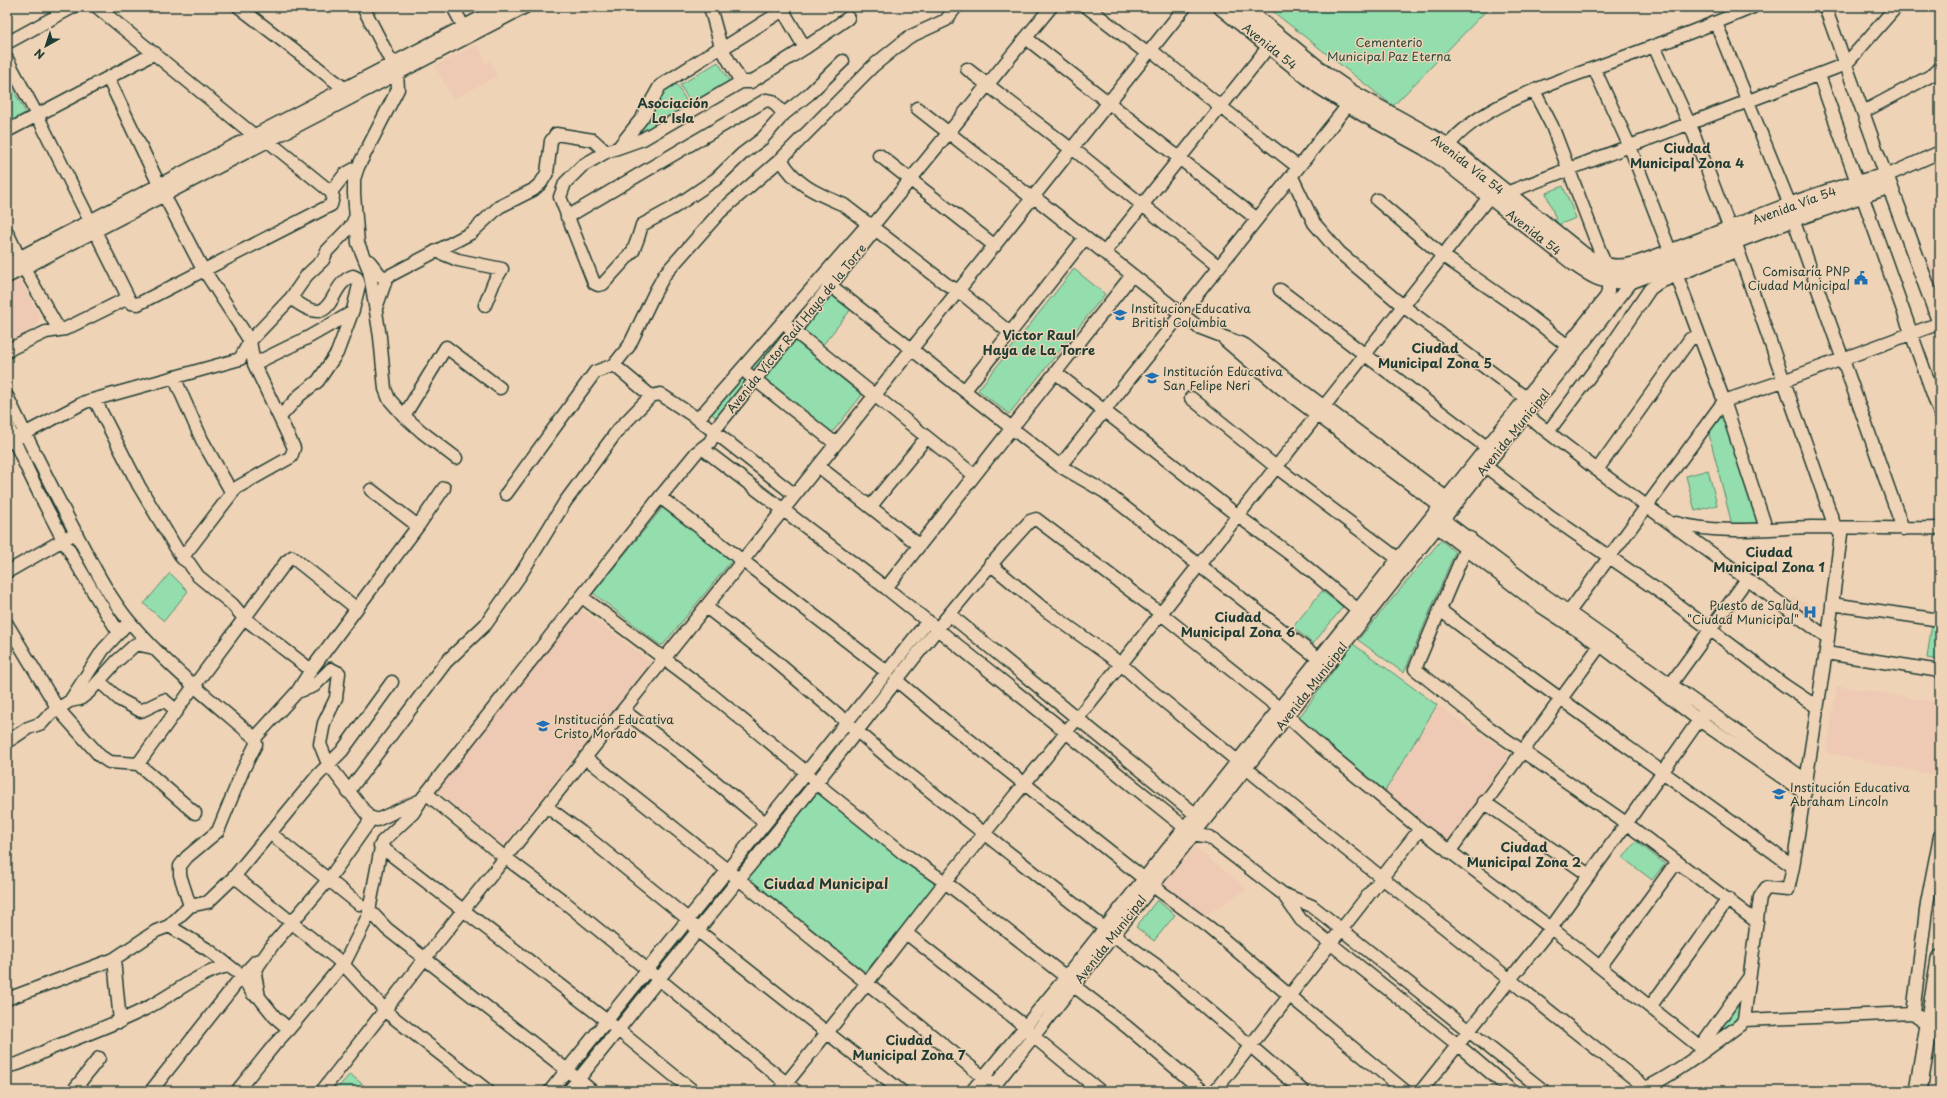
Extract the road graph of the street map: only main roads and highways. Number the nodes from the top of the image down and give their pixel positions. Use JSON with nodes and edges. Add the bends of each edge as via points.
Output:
{"nodes":[{"id":1,"x":1221,"y":7,"type":"edge"},
{"id":2,"x":1243,"y":7,"type":"edge"},
{"id":3,"x":1734,"y":240,"type":"junction"},
{"id":4,"x":1940,"y":322,"type":"edge"},
{"id":5,"x":1940,"y":959,"type":"edge"},
{"id":6,"x":1935,"y":1021,"type":"edge"},
{"id":7,"x":1918,"y":1091,"type":"edge"}],
"edges":[{"from":1,"to":3,"type":"main road","name":"Avenida 54","via":[[1319,86],[1434,153],[1574,263],[1608,282],[1633,280]]},
{"from":2,"to":3,"type":"main road","name":"Avenida Vía 54","via":[[1325,74],[1351,92],[1448,146],[1585,256],[1606,267],[1626,267],[1670,251]]},
{"from":3,"to":4,"type":"main road","name":"Avenida Vía 54","via":[[1792,212],[1887,181]]},
{"from":5,"to":6,"type":"highway"},
{"from":6,"to":7,"type":"highway"}]}
